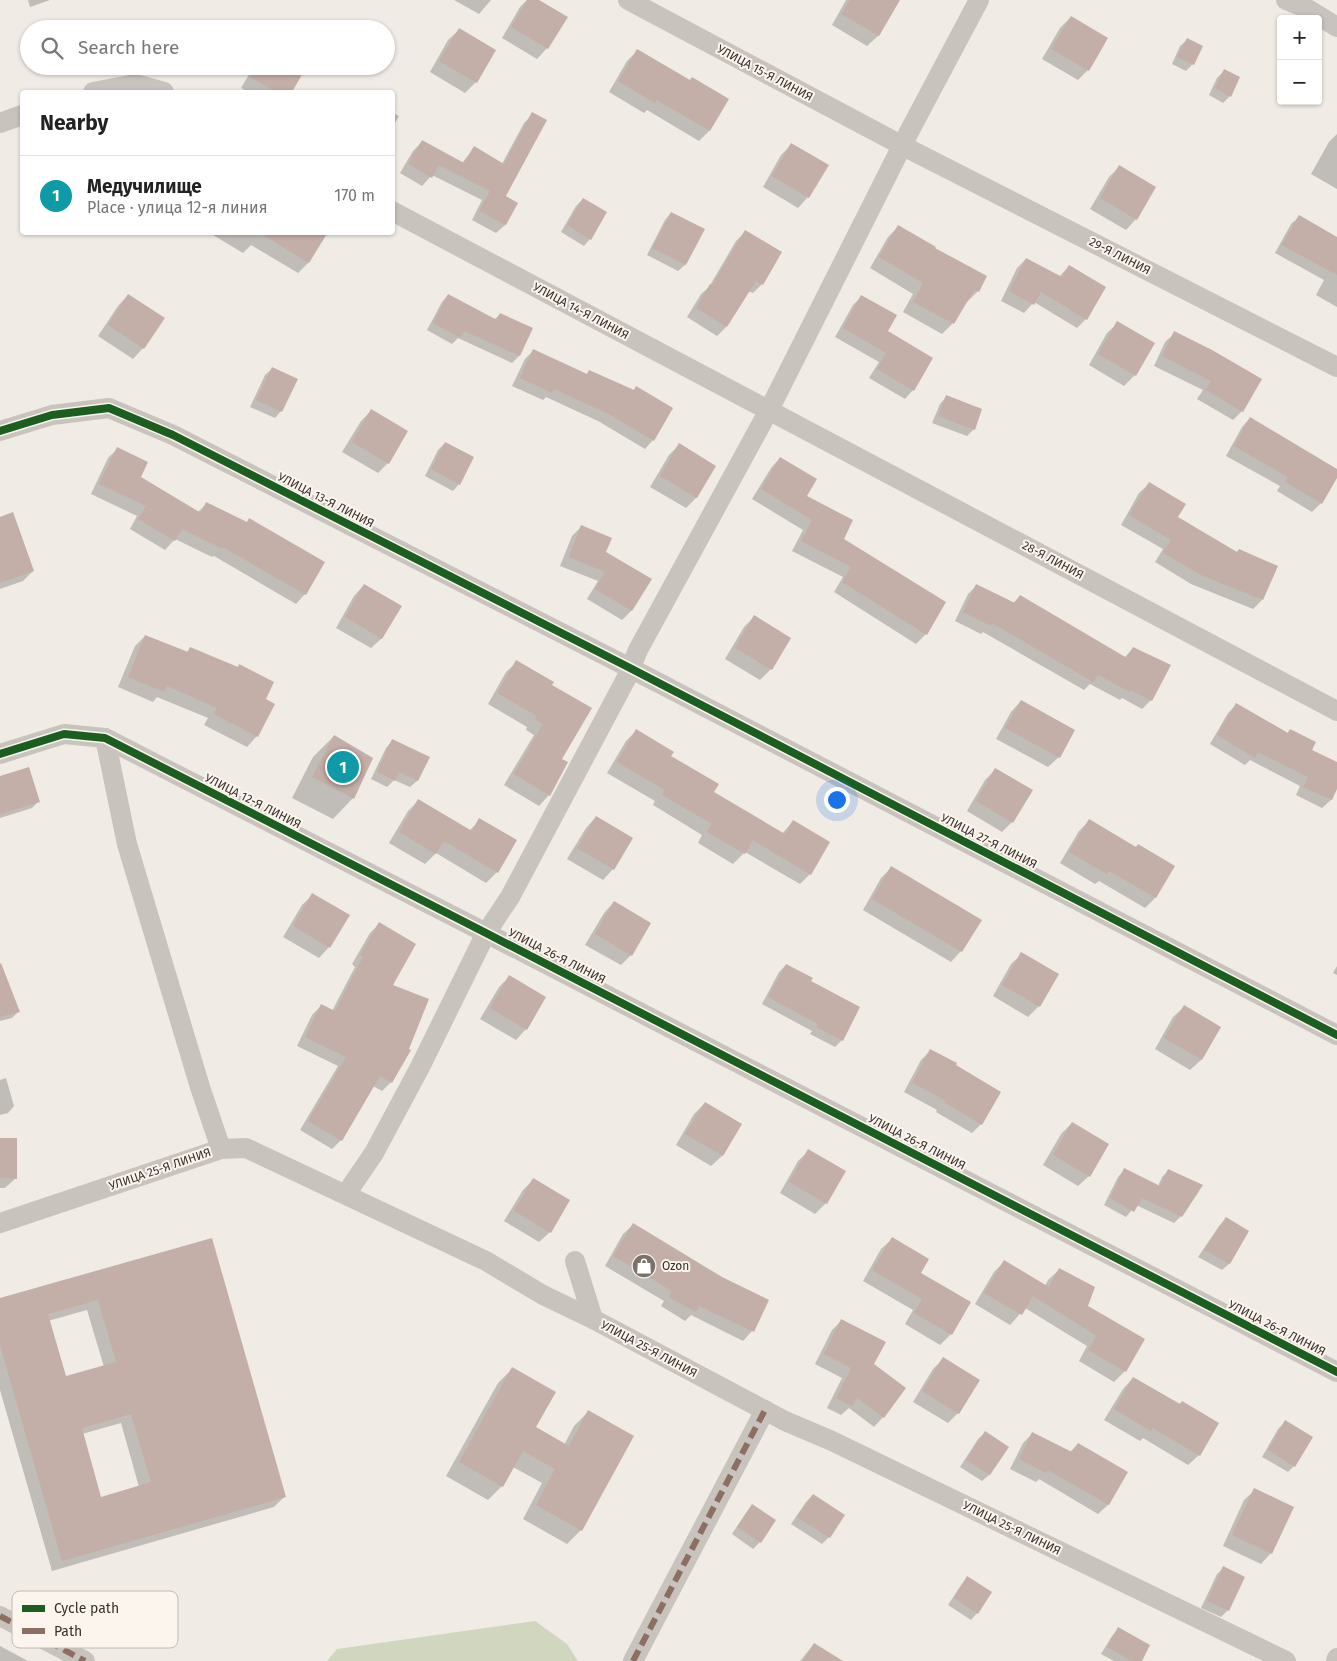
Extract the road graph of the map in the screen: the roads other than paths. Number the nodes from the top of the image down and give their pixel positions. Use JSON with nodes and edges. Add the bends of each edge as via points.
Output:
{"nodes":[{"id":1,"x":628,"y":0,"type":"edge"},
{"id":2,"x":979,"y":0,"type":"edge"},
{"id":3,"x":1286,"y":0,"type":"edge"},
{"id":4,"x":1337,"y":27,"type":"edge"},
{"id":5,"x":104,"y":90,"type":"edge"},
{"id":6,"x":157,"y":90,"type":"edge"},
{"id":7,"x":20,"y":116,"type":"edge"},
{"id":8,"x":0,"y":123,"type":"edge"},
{"id":9,"x":902,"y":146,"type":"junction"},
{"id":10,"x":395,"y":214,"type":"edge"},
{"id":11,"x":1337,"y":367,"type":"edge"},
{"id":12,"x":770,"y":410,"type":"junction"},
{"id":13,"x":0,"y":431,"type":"edge"},
{"id":14,"x":630,"y":668,"type":"junction"},
{"id":15,"x":1337,"y":711,"type":"edge"},
{"id":16,"x":105,"y":738,"type":"junction"},
{"id":17,"x":0,"y":754,"type":"edge"},
{"id":18,"x":486,"y":933,"type":"junction"},
{"id":19,"x":1337,"y":1035,"type":"edge"},
{"id":20,"x":221,"y":1149,"type":"junction"},
{"id":21,"x":346,"y":1194,"type":"junction"},
{"id":22,"x":0,"y":1222,"type":"edge"},
{"id":23,"x":575,"y":1261,"type":"dead end"},
{"id":24,"x":593,"y":1319,"type":"junction"},
{"id":25,"x":1337,"y":1372,"type":"edge"},
{"id":26,"x":765,"y":1410,"type":"junction"},
{"id":27,"x":0,"y":1616,"type":"edge"},
{"id":28,"x":12,"y":1622,"type":"edge"},
{"id":29,"x":60,"y":1648,"type":"edge"},
{"id":30,"x":85,"y":1661,"type":"edge"},
{"id":31,"x":632,"y":1661,"type":"edge"},
{"id":32,"x":1286,"y":1661,"type":"edge"}],
"edges":[{"from":1,"to":9,"type":"street","name":"УЛИЦА 15-Я ЛИНИЯ"},
{"from":2,"to":9,"type":"street"},
{"from":3,"to":4,"type":"street"},
{"from":5,"to":6,"type":"street","via":[[136,84]]},
{"from":7,"to":8,"type":"street"},
{"from":9,"to":11,"type":"street","name":"29-Я ЛИНИЯ"},
{"from":9,"to":12,"type":"street"},
{"from":10,"to":12,"type":"street","name":"УЛИЦА 14-Я ЛИНИЯ"},
{"from":12,"to":14,"type":"street"},
{"from":12,"to":15,"type":"street","name":"28-Я ЛИНИЯ"},
{"from":13,"to":14,"type":"street","name":"УЛИЦА 13-Я ЛИНИЯ","via":[[52,415],[109,408],[173,435]]},
{"from":14,"to":18,"type":"street","via":[[510,897]]},
{"from":14,"to":19,"type":"street","name":"УЛИЦА 27-Я ЛИНИЯ"},
{"from":16,"to":17,"type":"street","name":"УЛИЦА 12-Я ЛИНИЯ","via":[[64,734]]},
{"from":16,"to":18,"type":"street","name":"УЛИЦА 12-Я ЛИНИЯ"},
{"from":16,"to":20,"type":"street","via":[[127,844]]},
{"from":18,"to":21,"type":"street","via":[[374,1153]]},
{"from":18,"to":25,"type":"street","name":"УЛИЦА 26-Я ЛИНИЯ"},
{"from":20,"to":21,"type":"street","name":"УЛИЦА 25-Я ЛИНИЯ","via":[[246,1148]]},
{"from":20,"to":22,"type":"street","name":"УЛИЦА 25-Я ЛИНИЯ"},
{"from":21,"to":24,"type":"street","name":"УЛИЦА 25-Я ЛИНИЯ","via":[[486,1261],[543,1295]]},
{"from":23,"to":24,"type":"street"},
{"from":24,"to":26,"type":"street","name":"УЛИЦА 25-Я ЛИНИЯ"},
{"from":26,"to":31,"type":"street"},
{"from":26,"to":32,"type":"street","name":"УЛИЦА 25-Я ЛИНИЯ"},
{"from":27,"to":28,"type":"street"},
{"from":29,"to":30,"type":"street"}]}
